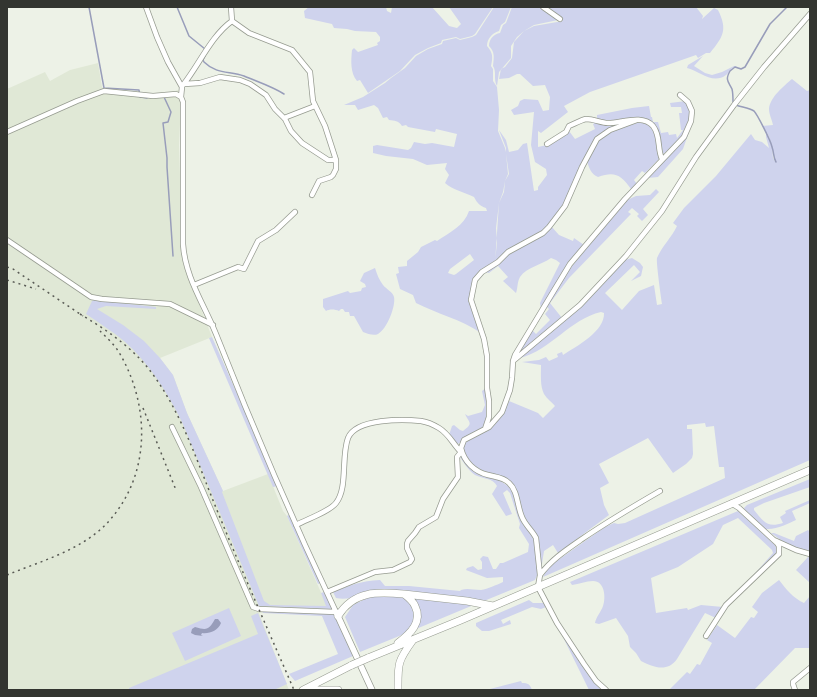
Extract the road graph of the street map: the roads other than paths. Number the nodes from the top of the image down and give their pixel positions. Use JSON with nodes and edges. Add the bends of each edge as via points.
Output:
{"nodes":[{"id":1,"x":146,"y":7,"type":"edge"},
{"id":2,"x":231,"y":7,"type":"edge"},
{"id":3,"x":543,"y":7,"type":"edge"},
{"id":4,"x":810,"y":14,"type":"edge"},
{"id":5,"x":560,"y":19,"type":"dead end"},
{"id":6,"x":232,"y":21,"type":"junction"},
{"id":7,"x":183,"y":85,"type":"junction"},
{"id":8,"x":680,"y":95,"type":"dead end"},
{"id":9,"x":181,"y":98,"type":"junction"},
{"id":10,"x":315,"y":106,"type":"junction"},
{"id":11,"x":284,"y":118,"type":"junction"},
{"id":12,"x":637,"y":120,"type":"junction"},
{"id":13,"x":7,"y":132,"type":"edge"},
{"id":14,"x":547,"y":144,"type":"dead end"},
{"id":15,"x":662,"y":159,"type":"junction"},
{"id":16,"x":336,"y":160,"type":"junction"},
{"id":17,"x":312,"y":195,"type":"dead end"},
{"id":18,"x":295,"y":212,"type":"dead end"},
{"id":19,"x":7,"y":240,"type":"edge"},
{"id":20,"x":194,"y":284,"type":"junction"},
{"id":21,"x":212,"y":325,"type":"junction"},
{"id":22,"x":513,"y":361,"type":"junction"},
{"id":23,"x":172,"y":427,"type":"dead end"},
{"id":24,"x":486,"y":429,"type":"junction"},
{"id":25,"x":461,"y":452,"type":"junction"},
{"id":26,"x":810,"y":470,"type":"edge"},
{"id":27,"x":660,"y":491,"type":"dead end"},
{"id":28,"x":732,"y":503,"type":"junction"},
{"id":29,"x":296,"y":525,"type":"junction"},
{"id":30,"x":772,"y":539,"type":"junction"},
{"id":31,"x":810,"y":554,"type":"edge"},
{"id":32,"x":540,"y":575,"type":"junction"},
{"id":33,"x":538,"y":587,"type":"junction"},
{"id":34,"x":327,"y":592,"type":"junction"},
{"id":35,"x":404,"y":594,"type":"junction"},
{"id":36,"x":493,"y":606,"type":"junction"},
{"id":37,"x":337,"y":614,"type":"junction"},
{"id":38,"x":706,"y":636,"type":"dead end"},
{"id":39,"x":414,"y":640,"type":"junction"},
{"id":40,"x":390,"y":649,"type":"junction"},
{"id":41,"x":810,"y":668,"type":"edge"},
{"id":42,"x":303,"y":690,"type":"edge"},
{"id":43,"x":338,"y":690,"type":"edge"},
{"id":44,"x":372,"y":690,"type":"edge"},
{"id":45,"x":398,"y":690,"type":"edge"},
{"id":46,"x":606,"y":690,"type":"edge"},
{"id":47,"x":795,"y":690,"type":"edge"}],
"edges":[{"from":1,"to":7,"type":"street","via":[[165,56]]},
{"from":2,"to":6,"type":"street"},
{"from":3,"to":5,"type":"street"},
{"from":4,"to":22,"type":"street","via":[[734,105],[696,157],[652,226],[580,305]]},
{"from":6,"to":7,"type":"street","via":[[206,50]]},
{"from":6,"to":10,"type":"street","via":[[249,33],[292,50],[310,72]]},
{"from":7,"to":9,"type":"street"},
{"from":7,"to":11,"type":"street","via":[[220,77],[245,81],[263,92]]},
{"from":8,"to":15,"type":"street","via":[[691,107],[691,121],[684,137]]},
{"from":9,"to":13,"type":"street","via":[[176,94],[153,96],[104,91]]},
{"from":9,"to":20,"type":"street","via":[[184,254]]},
{"from":10,"to":11,"type":"street"},
{"from":10,"to":16,"type":"street","via":[[325,126]]},
{"from":11,"to":16,"type":"street","via":[[302,143],[328,160]]},
{"from":12,"to":14,"type":"street","via":[[607,123],[585,119],[569,126],[566,132]]},
{"from":12,"to":15,"type":"street","via":[[648,122],[653,127],[659,140]]},
{"from":12,"to":24,"type":"street","via":[[610,130],[597,139],[565,206],[549,227],[508,252],[475,280],[471,300],[486,352],[489,401]]},
{"from":15,"to":22,"type":"street","via":[[570,264]]},
{"from":16,"to":17,"type":"street","via":[[333,175],[319,181]]},
{"from":18,"to":20,"type":"street","via":[[276,230],[258,241],[244,269],[238,266]]},
{"from":19,"to":21,"type":"street","via":[[91,297],[170,304]]},
{"from":20,"to":21,"type":"street"},
{"from":21,"to":29,"type":"street"},
{"from":22,"to":24,"type":"street","via":[[505,407]]},
{"from":23,"to":37,"type":"street","via":[[253,607]]},
{"from":24,"to":25,"type":"street","via":[[464,440]]},
{"from":25,"to":29,"type":"street","via":[[444,432],[422,421],[392,420],[368,424],[352,432],[348,439],[343,485],[338,501],[328,510]]},
{"from":25,"to":32,"type":"street","via":[[475,469],[506,480],[514,489],[524,523],[536,538]]},
{"from":25,"to":34,"type":"street","via":[[457,457],[458,477],[443,499],[436,517],[419,527],[408,541],[407,548],[412,559],[410,562],[393,570],[375,572]]},
{"from":26,"to":28,"type":"highway"},
{"from":27,"to":32,"type":"street","via":[[563,552]]},
{"from":28,"to":30,"type":"street"},
{"from":28,"to":33,"type":"highway"},
{"from":29,"to":34,"type":"street"},
{"from":30,"to":31,"type":"street"},
{"from":30,"to":38,"type":"street","via":[[779,546],[779,554],[726,605]]},
{"from":32,"to":33,"type":"street"},
{"from":33,"to":36,"type":"highway"},
{"from":33,"to":46,"type":"street","via":[[557,623],[584,664]]},
{"from":34,"to":37,"type":"street"},
{"from":35,"to":36,"type":"highway"},
{"from":35,"to":37,"type":"highway","via":[[364,595],[350,602]]},
{"from":35,"to":40,"type":"highway","via":[[415,605],[417,621],[409,636]]},
{"from":36,"to":39,"type":"highway"},
{"from":37,"to":44,"type":"main road"},
{"from":39,"to":40,"type":"highway"},
{"from":39,"to":45,"type":"highway","via":[[400,661]]},
{"from":40,"to":42,"type":"highway","bridge":true},
{"from":41,"to":47,"type":"street","via":[[793,682]]},
{"from":42,"to":43,"type":"highway"}]}
